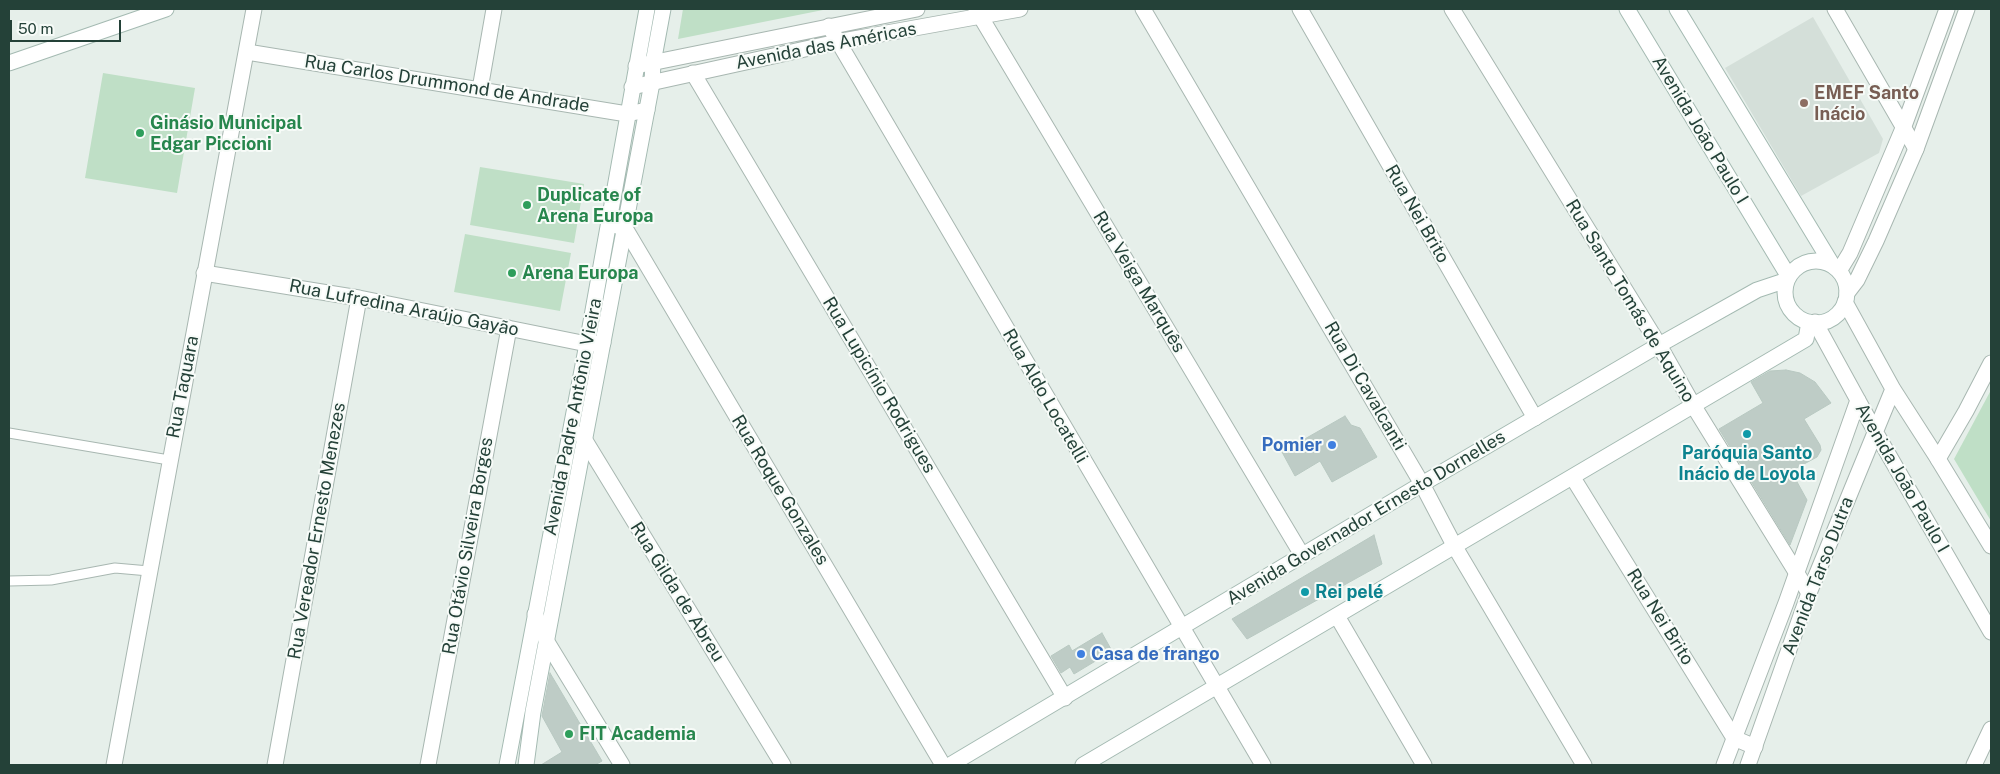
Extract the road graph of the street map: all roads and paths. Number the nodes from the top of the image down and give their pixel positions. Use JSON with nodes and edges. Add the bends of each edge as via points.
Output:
{"nodes":[{"id":1,"x":166,"y":9,"type":"edge"},
{"id":2,"x":254,"y":9,"type":"edge"},
{"id":3,"x":494,"y":9,"type":"edge"},
{"id":4,"x":646,"y":9,"type":"edge"},
{"id":5,"x":663,"y":9,"type":"edge"},
{"id":6,"x":917,"y":9,"type":"edge"},
{"id":7,"x":1020,"y":9,"type":"edge"},
{"id":8,"x":1143,"y":9,"type":"edge"},
{"id":9,"x":1300,"y":9,"type":"edge"},
{"id":10,"x":1452,"y":9,"type":"edge"},
{"id":11,"x":1627,"y":9,"type":"edge"},
{"id":12,"x":1677,"y":9,"type":"edge"},
{"id":13,"x":1835,"y":9,"type":"edge"},
{"id":14,"x":1947,"y":9,"type":"edge"},
{"id":15,"x":1967,"y":9,"type":"edge"},
{"id":16,"x":978,"y":13,"type":"edge"},
{"id":17,"x":828,"y":26,"type":"junction"},
{"id":18,"x":837,"y":42,"type":"junction"},
{"id":19,"x":247,"y":52,"type":"junction"},
{"id":20,"x":9,"y":63,"type":"edge"},
{"id":21,"x":653,"y":63,"type":"junction"},
{"id":22,"x":636,"y":66,"type":"junction"},
{"id":23,"x":693,"y":72,"type":"junction"},
{"id":24,"x":652,"y":83,"type":"junction"},
{"id":25,"x":632,"y":87,"type":"junction"},
{"id":26,"x":480,"y":89,"type":"junction"},
{"id":27,"x":647,"y":110,"type":"junction"},
{"id":28,"x":627,"y":114,"type":"junction"},
{"id":29,"x":1904,"y":126,"type":"junction"},
{"id":30,"x":1916,"y":149,"type":"junction"},
{"id":31,"x":609,"y":224,"type":"junction"},
{"id":32,"x":625,"y":228,"type":"junction"},
{"id":33,"x":1836,"y":268,"type":"junction"},
{"id":34,"x":204,"y":273,"type":"junction"},
{"id":35,"x":1788,"y":278,"type":"junction"},
{"id":36,"x":359,"y":298,"type":"junction"},
{"id":37,"x":1846,"y":298,"type":"junction"},
{"id":38,"x":1812,"y":322,"type":"junction"},
{"id":39,"x":509,"y":328,"type":"junction"},
{"id":40,"x":587,"y":344,"type":"junction"},
{"id":41,"x":603,"y":344,"type":"junction"},
{"id":42,"x":1659,"y":345,"type":"junction"},
{"id":43,"x":1991,"y":363,"type":"edge"},
{"id":44,"x":1893,"y":389,"type":"junction"},
{"id":45,"x":1858,"y":400,"type":"junction"},
{"id":46,"x":1693,"y":405,"type":"junction"},
{"id":47,"x":572,"y":418,"type":"junction"},
{"id":48,"x":1535,"y":418,"type":"junction"},
{"id":49,"x":9,"y":433,"type":"edge"},
{"id":50,"x":1876,"y":433,"type":"junction"},
{"id":51,"x":585,"y":441,"type":"junction"},
{"id":52,"x":1938,"y":459,"type":"junction"},
{"id":53,"x":169,"y":460,"type":"junction"},
{"id":54,"x":1573,"y":478,"type":"junction"},
{"id":55,"x":1422,"y":484,"type":"junction"},
{"id":56,"x":1991,"y":546,"type":"edge"},
{"id":57,"x":1455,"y":547,"type":"junction"},
{"id":58,"x":1302,"y":555,"type":"junction"},
{"id":59,"x":149,"y":570,"type":"junction"},
{"id":60,"x":1796,"y":574,"type":"junction"},
{"id":61,"x":9,"y":581,"type":"edge"},
{"id":62,"x":1809,"y":593,"type":"junction"},
{"id":63,"x":535,"y":614,"type":"junction"},
{"id":64,"x":1337,"y":616,"type":"junction"},
{"id":65,"x":1181,"y":628,"type":"junction"},
{"id":66,"x":1991,"y":632,"type":"edge"},
{"id":67,"x":547,"y":642,"type":"junction"},
{"id":68,"x":1217,"y":687,"type":"junction"},
{"id":69,"x":1064,"y":698,"type":"junction"},
{"id":70,"x":1991,"y":729,"type":"edge"},
{"id":71,"x":1734,"y":738,"type":"junction"},
{"id":72,"x":1755,"y":747,"type":"junction"},
{"id":73,"x":1099,"y":761,"type":"edge"},
{"id":74,"x":114,"y":765,"type":"edge"},
{"id":75,"x":274,"y":765,"type":"edge"},
{"id":76,"x":428,"y":765,"type":"edge"},
{"id":77,"x":507,"y":765,"type":"edge"},
{"id":78,"x":526,"y":765,"type":"edge"},
{"id":79,"x":622,"y":765,"type":"edge"},
{"id":80,"x":784,"y":765,"type":"edge"},
{"id":81,"x":943,"y":765,"type":"edge"},
{"id":82,"x":950,"y":765,"type":"edge"},
{"id":83,"x":1083,"y":765,"type":"edge"},
{"id":84,"x":1263,"y":765,"type":"edge"},
{"id":85,"x":1424,"y":765,"type":"edge"},
{"id":86,"x":1584,"y":765,"type":"edge"},
{"id":87,"x":1724,"y":765,"type":"edge"},
{"id":88,"x":1748,"y":765,"type":"edge"},
{"id":89,"x":1974,"y":765,"type":"edge"}],
"edges":[{"from":1,"to":20,"type":"street"},
{"from":2,"to":19,"type":"street","name":"Rua Taquara"},
{"from":3,"to":26,"type":"street"},
{"from":4,"to":22,"type":"street","name":"Avenida Padre Antônio Vieira"},
{"from":5,"to":21,"type":"street","name":"Avenida Padre Antônio Vieira"},
{"from":6,"to":17,"type":"street","name":"Avenida das Américas"},
{"from":7,"to":16,"type":"street","name":"Avenida das Américas"},
{"from":8,"to":55,"type":"street","name":"Rua Di Cavalcanti"},
{"from":9,"to":48,"type":"street","name":"Rua Nei Brito"},
{"from":10,"to":42,"type":"street","name":"Rua Santo Tomás de Aquino"},
{"from":11,"to":35,"type":"street","name":"Avenida João Paulo I"},
{"from":12,"to":33,"type":"street"},
{"from":13,"to":29,"type":"street"},
{"from":14,"to":29,"type":"street"},
{"from":15,"to":30,"type":"street"},
{"from":16,"to":18,"type":"street","name":"Avenida das Américas"},
{"from":16,"to":58,"type":"street","name":"Rua Veiga Marquês"},
{"from":17,"to":18,"type":"street","name":"Rua Aldo Locatelli"},
{"from":17,"to":21,"type":"street","name":"Avenida das Américas"},
{"from":18,"to":23,"type":"street","name":"Avenida das Américas"},
{"from":18,"to":65,"type":"street","name":"Rua Aldo Locatelli"},
{"from":19,"to":26,"type":"street","name":"Rua Carlos Drummond de Andrade"},
{"from":19,"to":34,"type":"street","name":"Rua Taquara"},
{"from":21,"to":22,"type":"street","name":"Avenida das Américas"},
{"from":21,"to":24,"type":"street","name":"Avenida Padre Antônio Vieira"},
{"from":22,"to":25,"type":"street","name":"Avenida Padre Antônio Vieira"},
{"from":23,"to":24,"type":"street","name":"Avenida das Américas"},
{"from":23,"to":69,"type":"street","name":"Rua Lupicínio Rodrigues"},
{"from":24,"to":25,"type":"street","name":"Avenida das Américas"},
{"from":24,"to":27,"type":"street","name":"Avenida Padre Antônio Vieira"},
{"from":25,"to":28,"type":"street","name":"Avenida Padre Antônio Vieira"},
{"from":26,"to":28,"type":"street","name":"Rua Carlos Drummond de Andrade"},
{"from":27,"to":28,"type":"street","name":"Rua Carlos Drummond de Andrade"},
{"from":27,"to":32,"type":"street","name":"Avenida Padre Antônio Vieira"},
{"from":28,"to":31,"type":"street","name":"Avenida Padre Antônio Vieira"},
{"from":29,"to":30,"type":"street"},
{"from":29,"to":33,"type":"street","via":[[1850,252]]},
{"from":30,"to":37,"type":"street"},
{"from":31,"to":32,"type":"street"},
{"from":31,"to":40,"type":"street","name":"Avenida Padre Antônio Vieira"},
{"from":32,"to":41,"type":"street","name":"Avenida Padre Antônio Vieira"},
{"from":32,"to":81,"type":"street","name":"Rua Roque Gonzales"},
{"from":33,"to":35,"type":"street","via":[[1825,262],[1808,262]]},
{"from":33,"to":37,"type":"street","via":[[1844,278]]},
{"from":34,"to":36,"type":"street","name":"Rua Lufredina Araújo Gayão"},
{"from":34,"to":53,"type":"street","name":"Rua Taquara"},
{"from":35,"to":38,"type":"street","via":[[1788,306]]},
{"from":35,"to":42,"type":"street","name":"Avenida Governador Ernesto Dornelles","via":[[1757,290]]},
{"from":36,"to":39,"type":"street","name":"Rua Lufredina Araújo Gayão"},
{"from":36,"to":75,"type":"street","name":"Rua Vereador Ernesto Menezes"},
{"from":37,"to":38,"type":"street","via":[[1841,309],[1830,319]]},
{"from":37,"to":44,"type":"street","name":"Avenida João Paulo I"},
{"from":38,"to":45,"type":"street","name":"Avenida João Paulo I"},
{"from":38,"to":46,"type":"street","via":[[1806,339]]},
{"from":39,"to":40,"type":"street","name":"Rua Lufredina Araújo Gayão"},
{"from":39,"to":76,"type":"street","name":"Rua Otávio Silveira Borges"},
{"from":40,"to":41,"type":"street","name":"Rua Lufredina Araújo Gayão"},
{"from":40,"to":47,"type":"street","name":"Avenida Padre Antônio Vieira"},
{"from":41,"to":51,"type":"street","name":"Avenida Padre Antônio Vieira"},
{"from":42,"to":46,"type":"street","name":"Rua Santo Tomás de Aquino"},
{"from":42,"to":48,"type":"street","name":"Avenida Governador Ernesto Dornelles"},
{"from":43,"to":52,"type":"street"},
{"from":44,"to":50,"type":"street","name":"Avenida Tarso Dutra"},
{"from":44,"to":52,"type":"street","name":"Avenida João Paulo I"},
{"from":45,"to":50,"type":"street","name":"Avenida João Paulo I"},
{"from":45,"to":60,"type":"street","name":"Avenida Tarso Dutra"},
{"from":46,"to":54,"type":"street"},
{"from":46,"to":60,"type":"street","name":"Rua Santo Tomás de Aquino"},
{"from":47,"to":51,"type":"street","name":"Rua Gilda de Abreu"},
{"from":47,"to":63,"type":"street","name":"Avenida Padre Antônio Vieira"},
{"from":48,"to":55,"type":"street","name":"Avenida Governador Ernesto Dornelles"},
{"from":49,"to":53,"type":"lane"},
{"from":50,"to":62,"type":"street","name":"Avenida Tarso Dutra"},
{"from":50,"to":66,"type":"street","name":"Avenida João Paulo I"},
{"from":51,"to":67,"type":"street","name":"Avenida Padre Antônio Vieira"},
{"from":51,"to":80,"type":"street","name":"Rua Gilda de Abreu"},
{"from":52,"to":56,"type":"street","name":"Avenida João Paulo I"},
{"from":53,"to":59,"type":"street","name":"Rua Taquara"},
{"from":54,"to":57,"type":"street"},
{"from":54,"to":71,"type":"street","name":"Rua Nei Brito"},
{"from":55,"to":57,"type":"street","name":"Rua Di Cavalcanti"},
{"from":55,"to":58,"type":"street","name":"Avenida Governador Ernesto Dornelles"},
{"from":57,"to":64,"type":"street"},
{"from":57,"to":86,"type":"street","name":"Rua Di Cavalcanti"},
{"from":58,"to":65,"type":"street","name":"Avenida Governador Ernesto Dornelles"},
{"from":59,"to":61,"type":"lane","via":[[115,568],[51,580]]},
{"from":59,"to":74,"type":"street","name":"Rua Taquara"},
{"from":60,"to":62,"type":"street","name":"Rua Santo Tomás de Aquino"},
{"from":60,"to":71,"type":"street","name":"Avenida Tarso Dutra"},
{"from":62,"to":72,"type":"street","name":"Avenida Tarso Dutra"},
{"from":63,"to":67,"type":"street"},
{"from":63,"to":77,"type":"street","name":"Avenida Padre Antônio Vieira"},
{"from":64,"to":68,"type":"street"},
{"from":64,"to":85,"type":"street"},
{"from":65,"to":68,"type":"street","name":"Rua Aldo Locatelli"},
{"from":65,"to":69,"type":"street","name":"Avenida Governador Ernesto Dornelles"},
{"from":67,"to":78,"type":"street","name":"Avenida Padre Antônio Vieira"},
{"from":67,"to":79,"type":"street"},
{"from":68,"to":73,"type":"street"},
{"from":68,"to":84,"type":"street","name":"Rua Aldo Locatelli"},
{"from":69,"to":82,"type":"street","name":"Avenida Governador Ernesto Dornelles"},
{"from":70,"to":89,"type":"street"},
{"from":71,"to":72,"type":"street"},
{"from":71,"to":87,"type":"street","name":"Avenida Tarso Dutra"},
{"from":72,"to":88,"type":"street","name":"Avenida Tarso Dutra"},
{"from":73,"to":83,"type":"street"}]}
